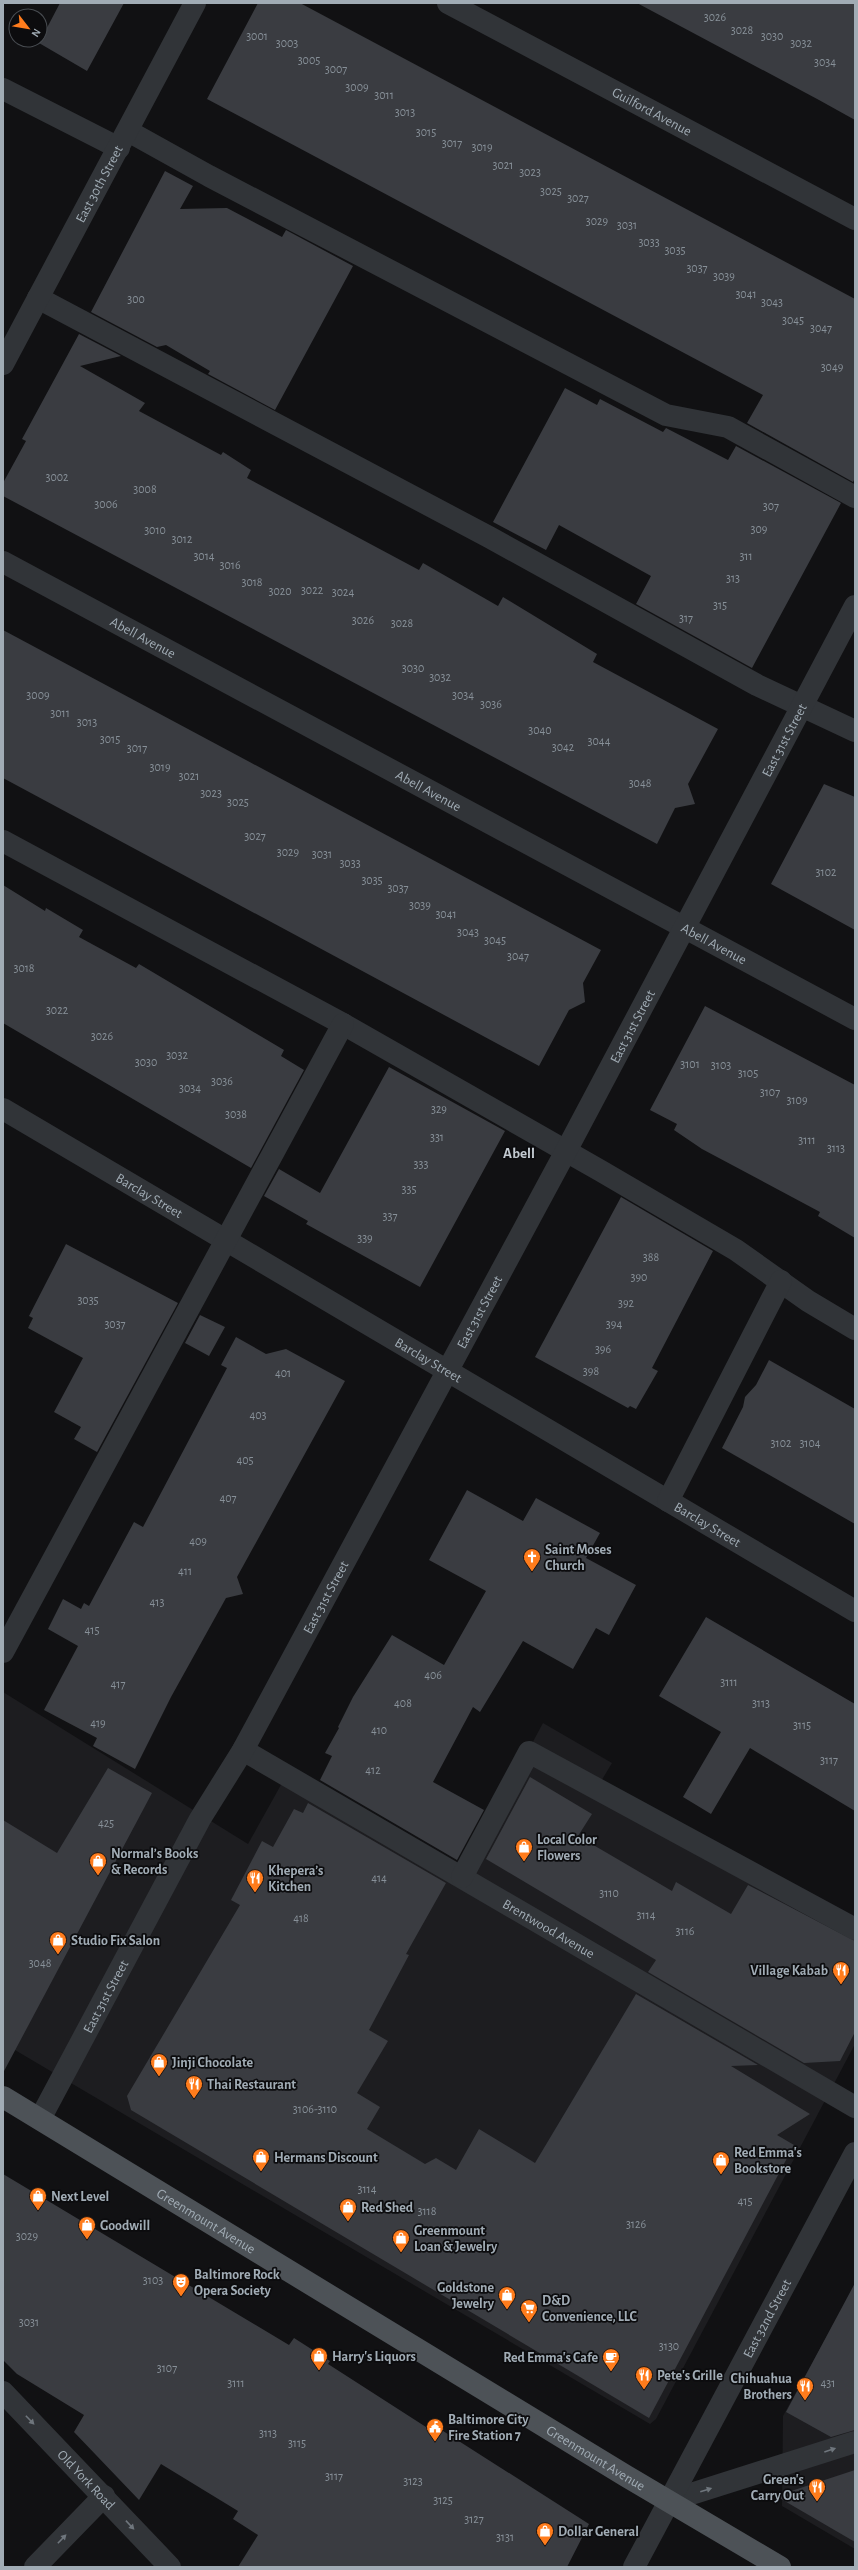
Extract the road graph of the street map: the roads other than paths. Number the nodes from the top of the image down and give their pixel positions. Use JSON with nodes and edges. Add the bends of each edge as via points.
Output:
{"nodes":[{"id":1,"x":195,"y":3,"type":"edge"},
{"id":2,"x":448,"y":3,"type":"edge"},
{"id":3,"x":3,"y":89,"type":"edge"},
{"id":4,"x":123,"y":139,"type":"junction"},
{"id":5,"x":855,"y":219,"type":"edge"},
{"id":6,"x":38,"y":298,"type":"junction"},
{"id":7,"x":3,"y":364,"type":"edge"},
{"id":8,"x":855,"y":497,"type":"edge"},
{"id":9,"x":3,"y":562,"type":"edge"},
{"id":10,"x":855,"y":606,"type":"edge"},
{"id":11,"x":802,"y":706,"type":"junction"},
{"id":12,"x":855,"y":731,"type":"edge"},
{"id":13,"x":3,"y":841,"type":"edge"},
{"id":14,"x":684,"y":929,"type":"junction"},
{"id":15,"x":855,"y":1019,"type":"edge"},
{"id":16,"x":343,"y":1024,"type":"junction"},
{"id":17,"x":3,"y":1109,"type":"edge"},
{"id":18,"x":566,"y":1151,"type":"junction"},
{"id":19,"x":227,"y":1241,"type":"junction"},
{"id":20,"x":781,"y":1281,"type":"junction"},
{"id":21,"x":855,"y":1328,"type":"edge"},
{"id":22,"x":446,"y":1370,"type":"junction"},
{"id":23,"x":668,"y":1501,"type":"junction"},
{"id":24,"x":855,"y":1611,"type":"edge"},
{"id":25,"x":3,"y":1652,"type":"edge"},
{"id":26,"x":243,"y":1750,"type":"junction"},
{"id":27,"x":462,"y":1877,"type":"junction"},
{"id":28,"x":855,"y":1929,"type":"edge"},
{"id":29,"x":3,"y":2097,"type":"edge"},
{"id":30,"x":855,"y":2107,"type":"edge"},
{"id":31,"x":40,"y":2119,"type":"junction"},
{"id":32,"x":855,"y":2153,"type":"edge"},
{"id":33,"x":3,"y":2392,"type":"edge"},
{"id":34,"x":855,"y":2442,"type":"edge"},
{"id":35,"x":104,"y":2496,"type":"junction"},
{"id":36,"x":669,"y":2502,"type":"junction"},
{"id":37,"x":34,"y":2567,"type":"edge"},
{"id":38,"x":170,"y":2567,"type":"edge"},
{"id":39,"x":634,"y":2567,"type":"edge"},
{"id":40,"x":780,"y":2567,"type":"edge"}],
"edges":[{"from":1,"to":4,"type":"street","name":"East 30th Street"},
{"from":2,"to":5,"type":"street","name":"Guilford Avenue"},
{"from":3,"to":4,"type":"street"},
{"from":4,"to":6,"type":"street","name":"East 30th Street"},
{"from":4,"to":8,"type":"street","via":[[209,176],[666,416],[728,427]]},
{"from":6,"to":7,"type":"street","name":"East 30th Street"},
{"from":6,"to":11,"type":"street","via":[[489,537],[757,685]]},
{"from":9,"to":14,"type":"street","name":"Abell Avenue"},
{"from":10,"to":11,"type":"street","name":"East 31st Street"},
{"from":11,"to":12,"type":"street"},
{"from":11,"to":14,"type":"street","name":"East 31st Street"},
{"from":13,"to":16,"type":"street"},
{"from":14,"to":15,"type":"street","name":"Abell Avenue"},
{"from":14,"to":18,"type":"street","name":"East 31st Street"},
{"from":16,"to":18,"type":"street"},
{"from":16,"to":19,"type":"street"},
{"from":17,"to":19,"type":"street","name":"Barclay Street"},
{"from":18,"to":20,"type":"street","via":[[736,1250]]},
{"from":18,"to":22,"type":"street","name":"East 31st Street"},
{"from":19,"to":22,"type":"street","name":"Barclay Street"},
{"from":19,"to":25,"type":"street"},
{"from":20,"to":21,"type":"street"},
{"from":20,"to":23,"type":"street"},
{"from":22,"to":23,"type":"street","name":"Barclay Street"},
{"from":22,"to":26,"type":"street","name":"East 31st Street"},
{"from":23,"to":24,"type":"street","name":"Barclay Street"},
{"from":26,"to":27,"type":"street","name":"Brentwood Avenue"},
{"from":26,"to":31,"type":"street","name":"East 31st Street","via":[[200,1819]]},
{"from":27,"to":28,"type":"street","via":[[529,1752]]},
{"from":27,"to":30,"type":"street","name":"Brentwood Avenue"},
{"from":29,"to":31,"type":"main road","name":"Greenmount Avenue"},
{"from":31,"to":36,"type":"main road","name":"Greenmount Avenue"},
{"from":32,"to":36,"type":"street","name":"East 32nd Street"},
{"from":33,"to":35,"type":"street","name":"Old York Road","one_way":true},
{"from":36,"to":34,"type":"street","one_way":true},
{"from":37,"to":35,"type":"street","one_way":true},
{"from":35,"to":38,"type":"street","name":"Old York Road","one_way":true},
{"from":36,"to":39,"type":"street","name":"East 32nd Street"},
{"from":36,"to":40,"type":"main road","name":"Greenmount Avenue"}]}
